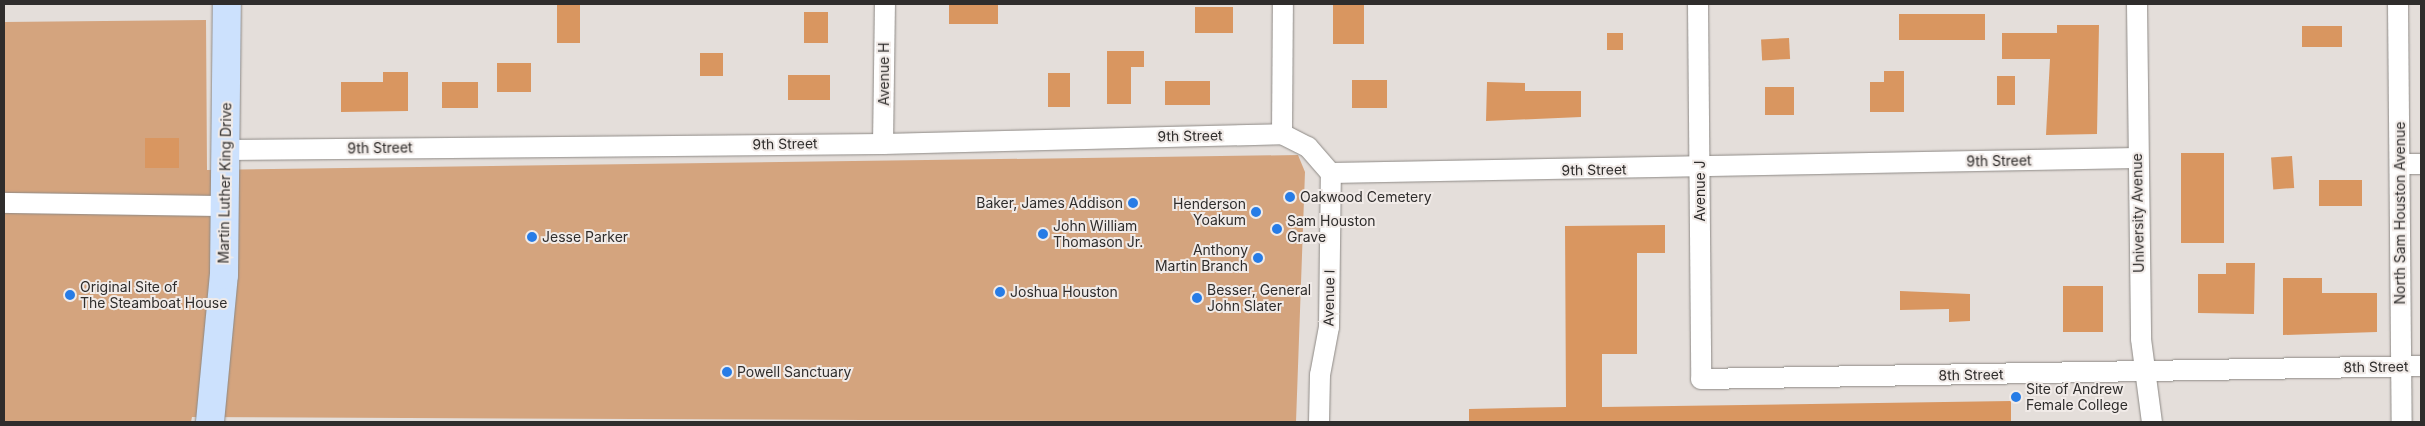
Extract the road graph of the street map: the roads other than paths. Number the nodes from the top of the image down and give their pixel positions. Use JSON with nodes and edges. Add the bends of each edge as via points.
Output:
{"nodes":[{"id":1,"x":227,"y":4,"type":"edge"},
{"id":2,"x":885,"y":4,"type":"edge"},
{"id":3,"x":1283,"y":4,"type":"edge"},
{"id":4,"x":1698,"y":4,"type":"edge"},
{"id":5,"x":2137,"y":4,"type":"edge"},
{"id":6,"x":2398,"y":4,"type":"edge"},
{"id":7,"x":1282,"y":134,"type":"junction"},
{"id":8,"x":884,"y":144,"type":"junction"},
{"id":9,"x":227,"y":150,"type":"junction"},
{"id":10,"x":2137,"y":158,"type":"junction"},
{"id":11,"x":2401,"y":164,"type":"junction"},
{"id":12,"x":2421,"y":164,"type":"edge"},
{"id":13,"x":1700,"y":168,"type":"junction"},
{"id":14,"x":1330,"y":174,"type":"junction"},
{"id":15,"x":4,"y":203,"type":"edge"},
{"id":16,"x":226,"y":206,"type":"junction"},
{"id":17,"x":2401,"y":366,"type":"junction"},
{"id":18,"x":2421,"y":366,"type":"edge"},
{"id":19,"x":2146,"y":372,"type":"junction"},
{"id":20,"x":1701,"y":378,"type":"joint"},
{"id":21,"x":210,"y":422,"type":"edge"},
{"id":22,"x":1320,"y":422,"type":"edge"},
{"id":23,"x":2152,"y":422,"type":"edge"},
{"id":24,"x":2402,"y":422,"type":"edge"}],
"edges":[{"from":1,"to":9,"type":"street","name":"Martin Luther King Drive"},
{"from":2,"to":8,"type":"street","name":"Avenue H"},
{"from":3,"to":7,"type":"street"},
{"from":4,"to":13,"type":"street","name":"Avenue J"},
{"from":5,"to":10,"type":"street","name":"University Avenue"},
{"from":6,"to":11,"type":"street","name":"North Sam Houston Avenue"},
{"from":7,"to":8,"type":"street","name":"9th Street"},
{"from":7,"to":14,"type":"street","name":"9th Street","via":[[1308,147]]},
{"from":8,"to":9,"type":"street","name":"9th Street"},
{"from":9,"to":16,"type":"street","name":"Martin Luther King Drive"},
{"from":10,"to":13,"type":"street","name":"9th Street"},
{"from":10,"to":19,"type":"street","name":"University Avenue","via":[[2141,339]]},
{"from":11,"to":12,"type":"street"},
{"from":11,"to":17,"type":"street","name":"North Sam Houston Avenue"},
{"from":13,"to":14,"type":"street","name":"9th Street"},
{"from":13,"to":20,"type":"street","name":"Avenue J"},
{"from":14,"to":22,"type":"street","name":"Avenue I","via":[[1330,327],[1320,374]]},
{"from":15,"to":16,"type":"street"},
{"from":16,"to":21,"type":"street","name":"Martin Luther King Drive"},
{"from":17,"to":18,"type":"street","name":"8th Street"},
{"from":17,"to":19,"type":"street","name":"8th Street"},
{"from":17,"to":24,"type":"street","name":"North Sam Houston Avenue"},
{"from":19,"to":20,"type":"street","name":"8th Street"},
{"from":19,"to":23,"type":"street","name":"University Avenue"}]}
